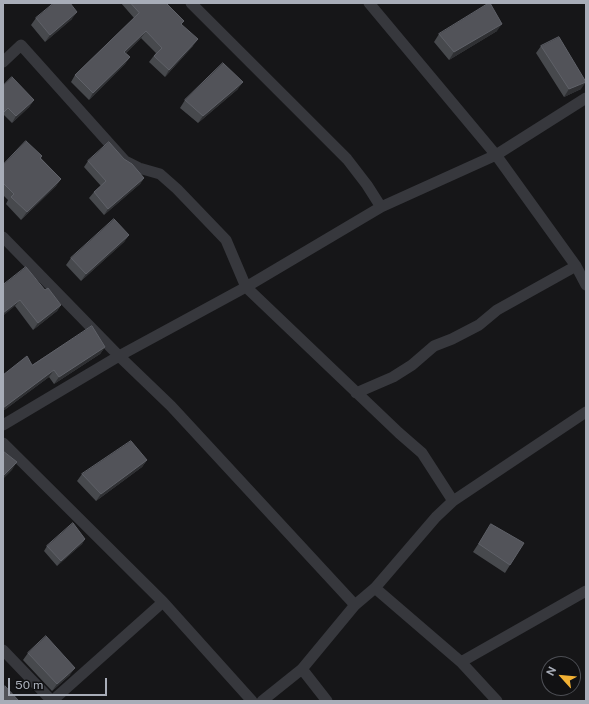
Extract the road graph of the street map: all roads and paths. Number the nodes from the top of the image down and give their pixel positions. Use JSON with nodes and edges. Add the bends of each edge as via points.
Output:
{"nodes":[{"id":1,"x":191,"y":3,"type":"edge"},
{"id":2,"x":369,"y":3,"type":"edge"},
{"id":3,"x":3,"y":62,"type":"edge"},
{"id":4,"x":586,"y":98,"type":"edge"},
{"id":5,"x":496,"y":155,"type":"junction"},
{"id":6,"x":381,"y":207,"type":"junction"},
{"id":7,"x":3,"y":237,"type":"edge"},
{"id":8,"x":576,"y":266,"type":"junction"},
{"id":9,"x":586,"y":285,"type":"edge"},
{"id":10,"x":246,"y":287,"type":"junction"},
{"id":11,"x":119,"y":356,"type":"junction"},
{"id":12,"x":356,"y":393,"type":"junction"},
{"id":13,"x":586,"y":412,"type":"edge"},
{"id":14,"x":3,"y":425,"type":"edge"},
{"id":15,"x":3,"y":443,"type":"edge"},
{"id":16,"x":453,"y":501,"type":"junction"},
{"id":17,"x":376,"y":588,"type":"junction"},
{"id":18,"x":586,"y":591,"type":"edge"},
{"id":19,"x":163,"y":602,"type":"junction"},
{"id":20,"x":355,"y":605,"type":"junction"},
{"id":21,"x":3,"y":650,"type":"edge"},
{"id":22,"x":461,"y":662,"type":"junction"},
{"id":23,"x":302,"y":669,"type":"junction"},
{"id":24,"x":52,"y":701,"type":"edge"},
{"id":25,"x":252,"y":701,"type":"edge"},
{"id":26,"x":262,"y":701,"type":"edge"},
{"id":27,"x":326,"y":701,"type":"edge"},
{"id":28,"x":497,"y":701,"type":"edge"}],
"edges":[{"from":1,"to":6,"type":"street","via":[[347,159]]},
{"from":2,"to":5,"type":"street"},
{"from":3,"to":10,"type":"street","via":[[21,45],[125,161],[160,174],[178,189],[226,240]]},
{"from":4,"to":5,"type":"street"},
{"from":5,"to":6,"type":"street"},
{"from":5,"to":8,"type":"street"},
{"from":6,"to":10,"type":"street"},
{"from":7,"to":11,"type":"street"},
{"from":8,"to":9,"type":"street"},
{"from":8,"to":12,"type":"street","via":[[497,310],[479,325],[434,346],[393,377]]},
{"from":10,"to":11,"type":"street"},
{"from":10,"to":12,"type":"street"},
{"from":11,"to":14,"type":"street"},
{"from":11,"to":20,"type":"street","via":[[171,406]]},
{"from":12,"to":16,"type":"street","via":[[422,453]]},
{"from":13,"to":16,"type":"street"},
{"from":15,"to":19,"type":"street"},
{"from":16,"to":17,"type":"street","via":[[436,517]]},
{"from":17,"to":20,"type":"street"},
{"from":17,"to":22,"type":"street"},
{"from":18,"to":22,"type":"street"},
{"from":19,"to":24,"type":"street"},
{"from":19,"to":25,"type":"street"},
{"from":20,"to":23,"type":"street"},
{"from":21,"to":24,"type":"street"},
{"from":22,"to":28,"type":"street"},
{"from":23,"to":26,"type":"street"},
{"from":23,"to":27,"type":"street"}]}
